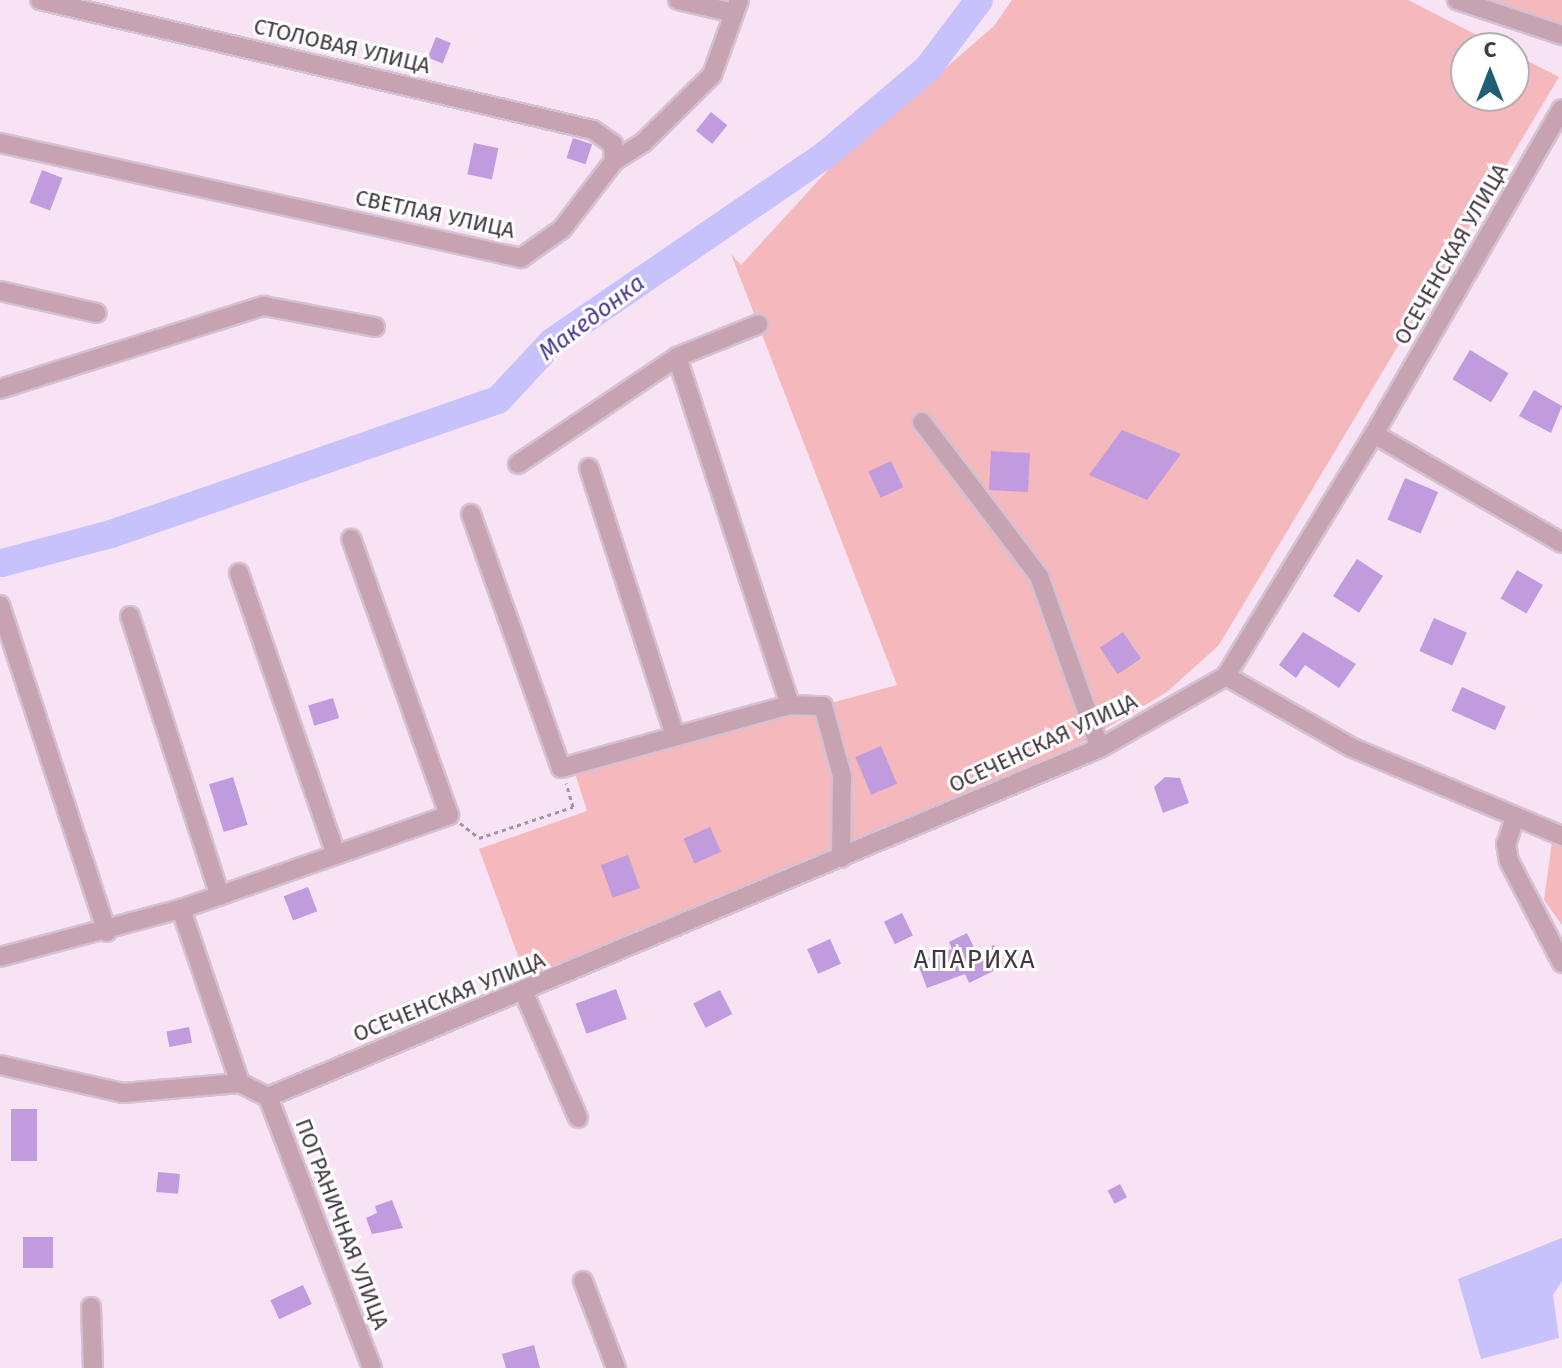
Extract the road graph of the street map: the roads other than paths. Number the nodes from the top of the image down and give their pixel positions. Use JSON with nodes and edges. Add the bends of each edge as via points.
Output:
{"nodes":[{"id":1,"x":40,"y":0,"type":"edge"},
{"id":2,"x":678,"y":0,"type":"edge"},
{"id":3,"x":1457,"y":0,"type":"edge"},
{"id":4,"x":736,"y":7,"type":"edge"},
{"id":5,"x":1562,"y":35,"type":"edge"},
{"id":6,"x":1562,"y":109,"type":"edge"},
{"id":7,"x":0,"y":143,"type":"edge"},
{"id":8,"x":614,"y":161,"type":"junction"},
{"id":9,"x":0,"y":291,"type":"edge"},
{"id":10,"x":97,"y":313,"type":"dead end"},
{"id":11,"x":759,"y":324,"type":"dead end"},
{"id":12,"x":375,"y":327,"type":"dead end"},
{"id":13,"x":677,"y":357,"type":"junction"},
{"id":14,"x":0,"y":389,"type":"edge"},
{"id":15,"x":922,"y":422,"type":"dead end"},
{"id":16,"x":1374,"y":434,"type":"junction"},
{"id":17,"x":518,"y":464,"type":"dead end"},
{"id":18,"x":589,"y":468,"type":"dead end"},
{"id":19,"x":471,"y":514,"type":"dead end"},
{"id":20,"x":351,"y":539,"type":"dead end"},
{"id":21,"x":1562,"y":543,"type":"edge"},
{"id":22,"x":239,"y":573,"type":"dead end"},
{"id":23,"x":0,"y":605,"type":"edge"},
{"id":24,"x":130,"y":616,"type":"dead end"},
{"id":25,"x":1226,"y":676,"type":"junction"},
{"id":26,"x":790,"y":705,"type":"junction"},
{"id":27,"x":675,"y":736,"type":"junction"},
{"id":28,"x":1100,"y":748,"type":"junction"},
{"id":29,"x":1515,"y":817,"type":"junction"},
{"id":30,"x":1562,"y":836,"type":"edge"},
{"id":31,"x":336,"y":855,"type":"junction"},
{"id":32,"x":841,"y":858,"type":"junction"},
{"id":33,"x":220,"y":896,"type":"junction"},
{"id":34,"x":181,"y":909,"type":"junction"},
{"id":35,"x":107,"y":932,"type":"junction"},
{"id":36,"x":0,"y":957,"type":"edge"},
{"id":37,"x":1562,"y":963,"type":"edge"},
{"id":38,"x":524,"y":993,"type":"junction"},
{"id":39,"x":0,"y":1065,"type":"edge"},
{"id":40,"x":240,"y":1083,"type":"junction"},
{"id":41,"x":268,"y":1097,"type":"junction"},
{"id":42,"x":578,"y":1118,"type":"dead end"},
{"id":43,"x":583,"y":1281,"type":"dead end"},
{"id":44,"x":91,"y":1307,"type":"dead end"},
{"id":45,"x":93,"y":1368,"type":"edge"},
{"id":46,"x":372,"y":1368,"type":"edge"},
{"id":47,"x":616,"y":1368,"type":"edge"}],
"edges":[{"from":1,"to":8,"type":"street","name":"СТОЛОВАЯ УЛИЦА","via":[[593,130],[613,144]]},
{"from":2,"to":4,"type":"street"},
{"from":3,"to":5,"type":"street"},
{"from":4,"to":8,"type":"street","name":"СВЕТЛАЯ УЛИЦА","via":[[712,75],[643,143]]},
{"from":6,"to":16,"type":"street","name":"ОСЕЧЕНСКАЯ УЛИЦА"},
{"from":7,"to":8,"type":"street","name":"СВЕТЛАЯ УЛИЦА","via":[[521,258],[562,229]]},
{"from":9,"to":10,"type":"street"},
{"from":11,"to":13,"type":"street"},
{"from":12,"to":14,"type":"street","via":[[264,306]]},
{"from":13,"to":17,"type":"street"},
{"from":13,"to":26,"type":"street"},
{"from":15,"to":28,"type":"street","via":[[1039,576]]},
{"from":16,"to":21,"type":"street"},
{"from":16,"to":25,"type":"street","name":"ОСЕЧЕНСКАЯ УЛИЦА"},
{"from":18,"to":27,"type":"street"},
{"from":19,"to":27,"type":"street","via":[[561,768]]},
{"from":20,"to":31,"type":"street","via":[[449,815]]},
{"from":22,"to":31,"type":"street"},
{"from":23,"to":35,"type":"street"},
{"from":24,"to":33,"type":"street"},
{"from":25,"to":28,"type":"street","name":"ОСЕЧЕНСКАЯ УЛИЦА"},
{"from":25,"to":29,"type":"street","via":[[1353,748]]},
{"from":26,"to":27,"type":"street"},
{"from":26,"to":32,"type":"street","via":[[823,706],[842,776]]},
{"from":28,"to":32,"type":"street","name":"ОСЕЧЕНСКАЯ УЛИЦА"},
{"from":29,"to":30,"type":"street"},
{"from":29,"to":37,"type":"street","via":[[1506,844],[1509,861]]},
{"from":31,"to":33,"type":"street"},
{"from":32,"to":38,"type":"street","name":"ОСЕЧЕНСКАЯ УЛИЦА"},
{"from":33,"to":34,"type":"street"},
{"from":34,"to":35,"type":"street"},
{"from":34,"to":40,"type":"street"},
{"from":35,"to":36,"type":"street"},
{"from":38,"to":41,"type":"street","name":"ОСЕЧЕНСКАЯ УЛИЦА"},
{"from":38,"to":42,"type":"street"},
{"from":39,"to":40,"type":"street","via":[[123,1093]]},
{"from":40,"to":41,"type":"street"},
{"from":41,"to":46,"type":"street","name":"ПОГРАНИЧНАЯ УЛИЦА"},
{"from":43,"to":47,"type":"street"},
{"from":44,"to":45,"type":"street"}]}
